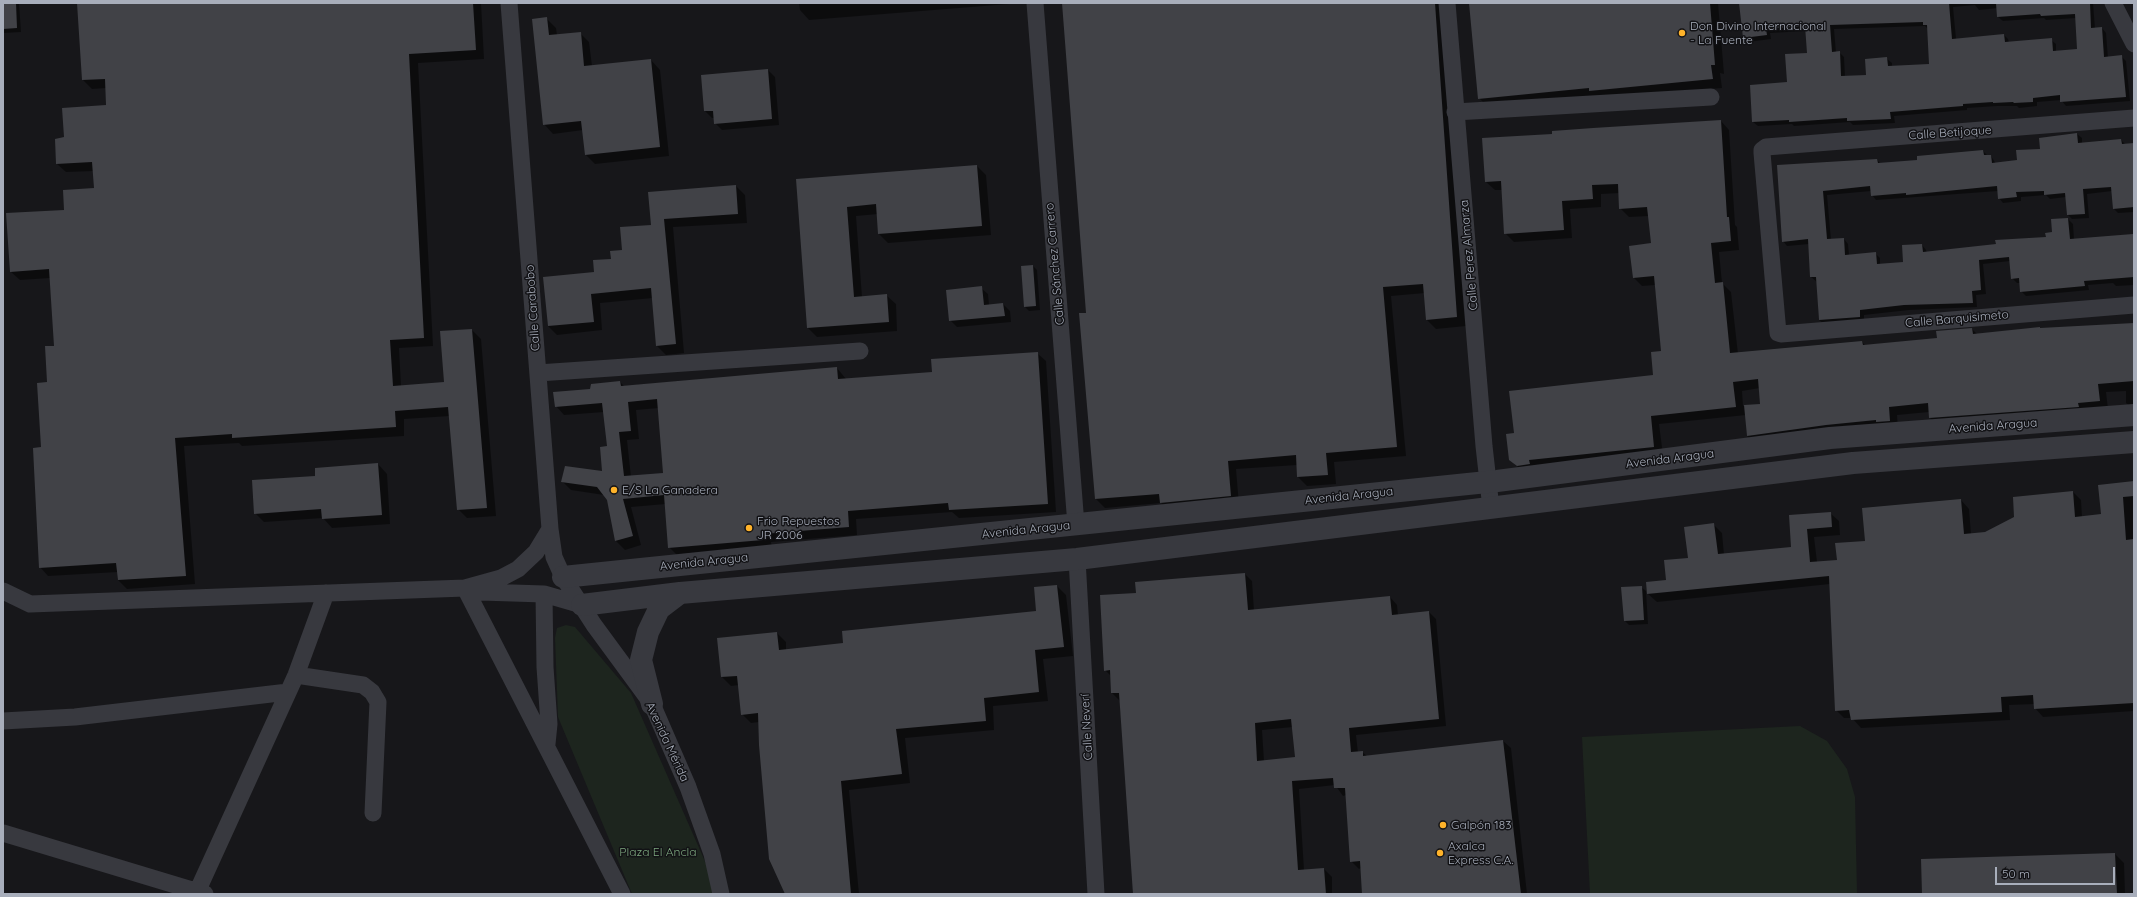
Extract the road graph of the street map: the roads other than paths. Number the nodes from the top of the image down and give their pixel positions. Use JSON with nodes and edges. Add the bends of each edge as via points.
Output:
{"nodes":[{"id":1,"x":509,"y":3,"type":"edge"},
{"id":2,"x":1035,"y":3,"type":"edge"},
{"id":3,"x":1447,"y":3,"type":"edge"},
{"id":4,"x":2113,"y":3,"type":"edge"},
{"id":5,"x":2134,"y":44,"type":"edge"},
{"id":6,"x":1710,"y":97,"type":"dead end"},
{"id":7,"x":1456,"y":112,"type":"junction"},
{"id":8,"x":2134,"y":118,"type":"edge"},
{"id":9,"x":2134,"y":305,"type":"edge"},
{"id":10,"x":1781,"y":334,"type":"joint"},
{"id":11,"x":860,"y":351,"type":"dead end"},
{"id":12,"x":538,"y":373,"type":"junction"},
{"id":13,"x":2134,"y":415,"type":"edge"},
{"id":14,"x":2134,"y":442,"type":"edge"},
{"id":15,"x":1488,"y":482,"type":"junction"},
{"id":16,"x":1491,"y":508,"type":"junction"},
{"id":17,"x":1076,"y":525,"type":"junction"},
{"id":18,"x":550,"y":529,"type":"junction"},
{"id":19,"x":1077,"y":560,"type":"junction"},
{"id":20,"x":563,"y":577,"type":"junction"},
{"id":21,"x":465,"y":588,"type":"junction"},
{"id":22,"x":3,"y":591,"type":"edge"},
{"id":23,"x":326,"y":593,"type":"junction"},
{"id":24,"x":680,"y":593,"type":"junction"},
{"id":25,"x":544,"y":594,"type":"junction"},
{"id":26,"x":582,"y":605,"type":"junction"},
{"id":27,"x":296,"y":675,"type":"junction"},
{"id":28,"x":288,"y":692,"type":"junction"},
{"id":29,"x":652,"y":704,"type":"junction"},
{"id":30,"x":3,"y":721,"type":"edge"},
{"id":31,"x":547,"y":744,"type":"junction"},
{"id":32,"x":373,"y":813,"type":"dead end"},
{"id":33,"x":3,"y":833,"type":"edge"},
{"id":34,"x":201,"y":893,"type":"edge"},
{"id":35,"x":622,"y":894,"type":"edge"},
{"id":36,"x":721,"y":894,"type":"edge"},
{"id":37,"x":1096,"y":894,"type":"edge"}],
"edges":[{"from":1,"to":12,"type":"street","name":"Calle Carabobo"},
{"from":2,"to":17,"type":"street","name":"Calle Sánchez Carrero"},
{"from":3,"to":7,"type":"street","name":"Calle Perez Almarza"},
{"from":4,"to":5,"type":"street"},
{"from":6,"to":7,"type":"street"},
{"from":7,"to":15,"type":"street","name":"Calle Perez Almarza"},
{"from":8,"to":10,"type":"street","name":"Calle Betijoque","via":[[1766,147],[1762,153],[1778,333]]},
{"from":9,"to":10,"type":"street","name":"Calle Barquisimeto"},
{"from":11,"to":12,"type":"street"},
{"from":12,"to":18,"type":"street","name":"Calle Carabobo"},
{"from":13,"to":15,"type":"street","name":"Avenida Aragua","via":[[1830,438]]},
{"from":14,"to":16,"type":"street","via":[[1853,463]]},
{"from":15,"to":16,"type":"street","name":"Calle Perez Almarza"},
{"from":15,"to":17,"type":"street","name":"Avenida Aragua"},
{"from":16,"to":19,"type":"street"},
{"from":17,"to":20,"type":"street","name":"Avenida Aragua"},
{"from":18,"to":20,"type":"street","name":"Calle Carabobo","via":[[554,557]]},
{"from":18,"to":21,"type":"street","via":[[536,552],[518,569],[501,578]]},
{"from":19,"to":24,"type":"street"},
{"from":19,"to":37,"type":"street","name":"Calle Neverí"},
{"from":20,"to":25,"type":"street"},
{"from":20,"to":26,"type":"street","name":"Calle Carabobo"},
{"from":21,"to":23,"type":"street"},
{"from":21,"to":25,"type":"street","via":[[481,592]]},
{"from":21,"to":31,"type":"street","via":[[531,719]]},
{"from":22,"to":23,"type":"street","via":[[30,604]]},
{"from":23,"to":27,"type":"street"},
{"from":24,"to":26,"type":"street"},
{"from":24,"to":29,"type":"street","via":[[659,609],[648,632],[641,660]]},
{"from":25,"to":26,"type":"street"},
{"from":25,"to":31,"type":"street","via":[[549,724]]},
{"from":26,"to":29,"type":"street","name":"Avenida Mérida"},
{"from":27,"to":28,"type":"street"},
{"from":27,"to":32,"type":"street","via":[[363,685],[372,692],[378,702]]},
{"from":28,"to":30,"type":"street","via":[[75,716]]},
{"from":28,"to":34,"type":"street"},
{"from":29,"to":36,"type":"street","name":"Avenida Mérida","via":[[688,787],[712,854]]},
{"from":31,"to":35,"type":"street"},
{"from":33,"to":34,"type":"street"}]}
